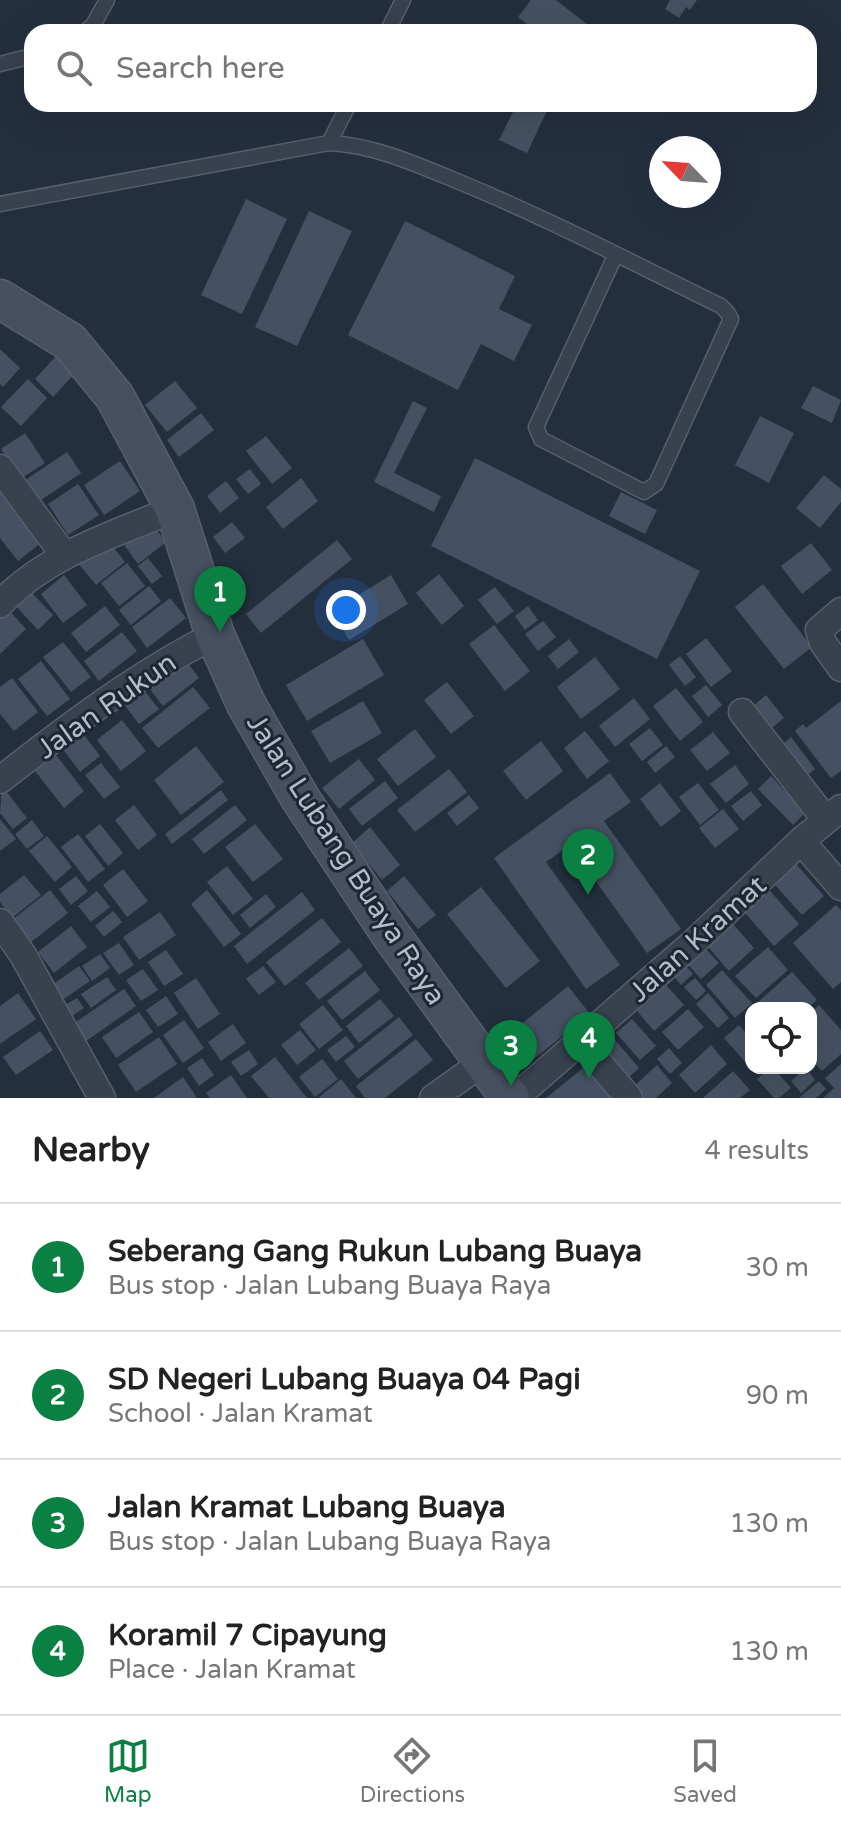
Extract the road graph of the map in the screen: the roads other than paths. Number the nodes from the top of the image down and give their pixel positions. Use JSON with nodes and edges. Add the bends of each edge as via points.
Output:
{"nodes":[{"id":1,"x":107,"y":0,"type":"edge"},
{"id":2,"x":403,"y":0,"type":"edge"},
{"id":3,"x":94,"y":24,"type":"edge"},
{"id":4,"x":391,"y":24,"type":"edge"},
{"id":5,"x":24,"y":58,"type":"edge"},
{"id":6,"x":0,"y":64,"type":"edge"},
{"id":7,"x":345,"y":112,"type":"edge"},
{"id":8,"x":329,"y":143,"type":"junction"},
{"id":9,"x":0,"y":204,"type":"edge"},
{"id":10,"x":616,"y":254,"type":"junction"},
{"id":11,"x":0,"y":299,"type":"edge"},
{"id":12,"x":0,"y":468,"type":"edge"},
{"id":13,"x":175,"y":509,"type":"junction"},
{"id":14,"x":64,"y":555,"type":"junction"},
{"id":15,"x":0,"y":604,"type":"edge"},
{"id":16,"x":841,"y":611,"type":"edge"},
{"id":17,"x":215,"y":635,"type":"junction"},
{"id":18,"x":841,"y":668,"type":"edge"},
{"id":19,"x":742,"y":712,"type":"dead end"},
{"id":20,"x":0,"y":780,"type":"edge"},
{"id":21,"x":834,"y":814,"type":"edge"},
{"id":22,"x":801,"y":841,"type":"junction"},
{"id":23,"x":841,"y":887,"type":"edge"},
{"id":24,"x":0,"y":922,"type":"edge"},
{"id":25,"x":581,"y":1042,"type":"junction"},
{"id":26,"x":482,"y":1063,"type":"junction"},
{"id":27,"x":102,"y":1098,"type":"edge"},
{"id":28,"x":433,"y":1098,"type":"edge"},
{"id":29,"x":513,"y":1098,"type":"edge"},
{"id":30,"x":629,"y":1098,"type":"edge"}],
"edges":[{"from":1,"to":3,"type":"lane"},
{"from":2,"to":4,"type":"lane"},
{"from":5,"to":6,"type":"lane"},
{"from":7,"to":8,"type":"lane"},
{"from":8,"to":9,"type":"lane"},
{"from":8,"to":10,"type":"lane","via":[[354,144],[424,168],[527,209]]},
{"from":10,"to":10,"type":"lane","via":[[536,427],[541,439],[644,492],[656,484],[731,319],[721,306]]},
{"from":11,"to":13,"type":"main road","name":"Jalan Lubang Buaya Raya","via":[[70,342],[92,368],[115,397]]},
{"from":12,"to":14,"type":"street"},
{"from":13,"to":14,"type":"street"},
{"from":13,"to":17,"type":"main road","name":"Jalan Lubang Buaya Raya"},
{"from":14,"to":15,"type":"street"},
{"from":16,"to":18,"type":"street","via":[[819,630]]},
{"from":17,"to":20,"type":"street","name":"Jalan Rukun","via":[[86,713]]},
{"from":17,"to":26,"type":"main road","name":"Jalan Lubang Buaya Raya","via":[[246,704],[300,798]]},
{"from":19,"to":21,"type":"street"},
{"from":21,"to":22,"type":"street","name":"Jalan Kramat"},
{"from":22,"to":23,"type":"street"},
{"from":22,"to":25,"type":"street","name":"Jalan Kramat"},
{"from":24,"to":27,"type":"street"},
{"from":25,"to":29,"type":"street","name":"Jalan Kramat"},
{"from":25,"to":30,"type":"street"},
{"from":26,"to":28,"type":"street"},
{"from":26,"to":29,"type":"main road","name":"Jalan Lubang Buaya Raya"}]}
